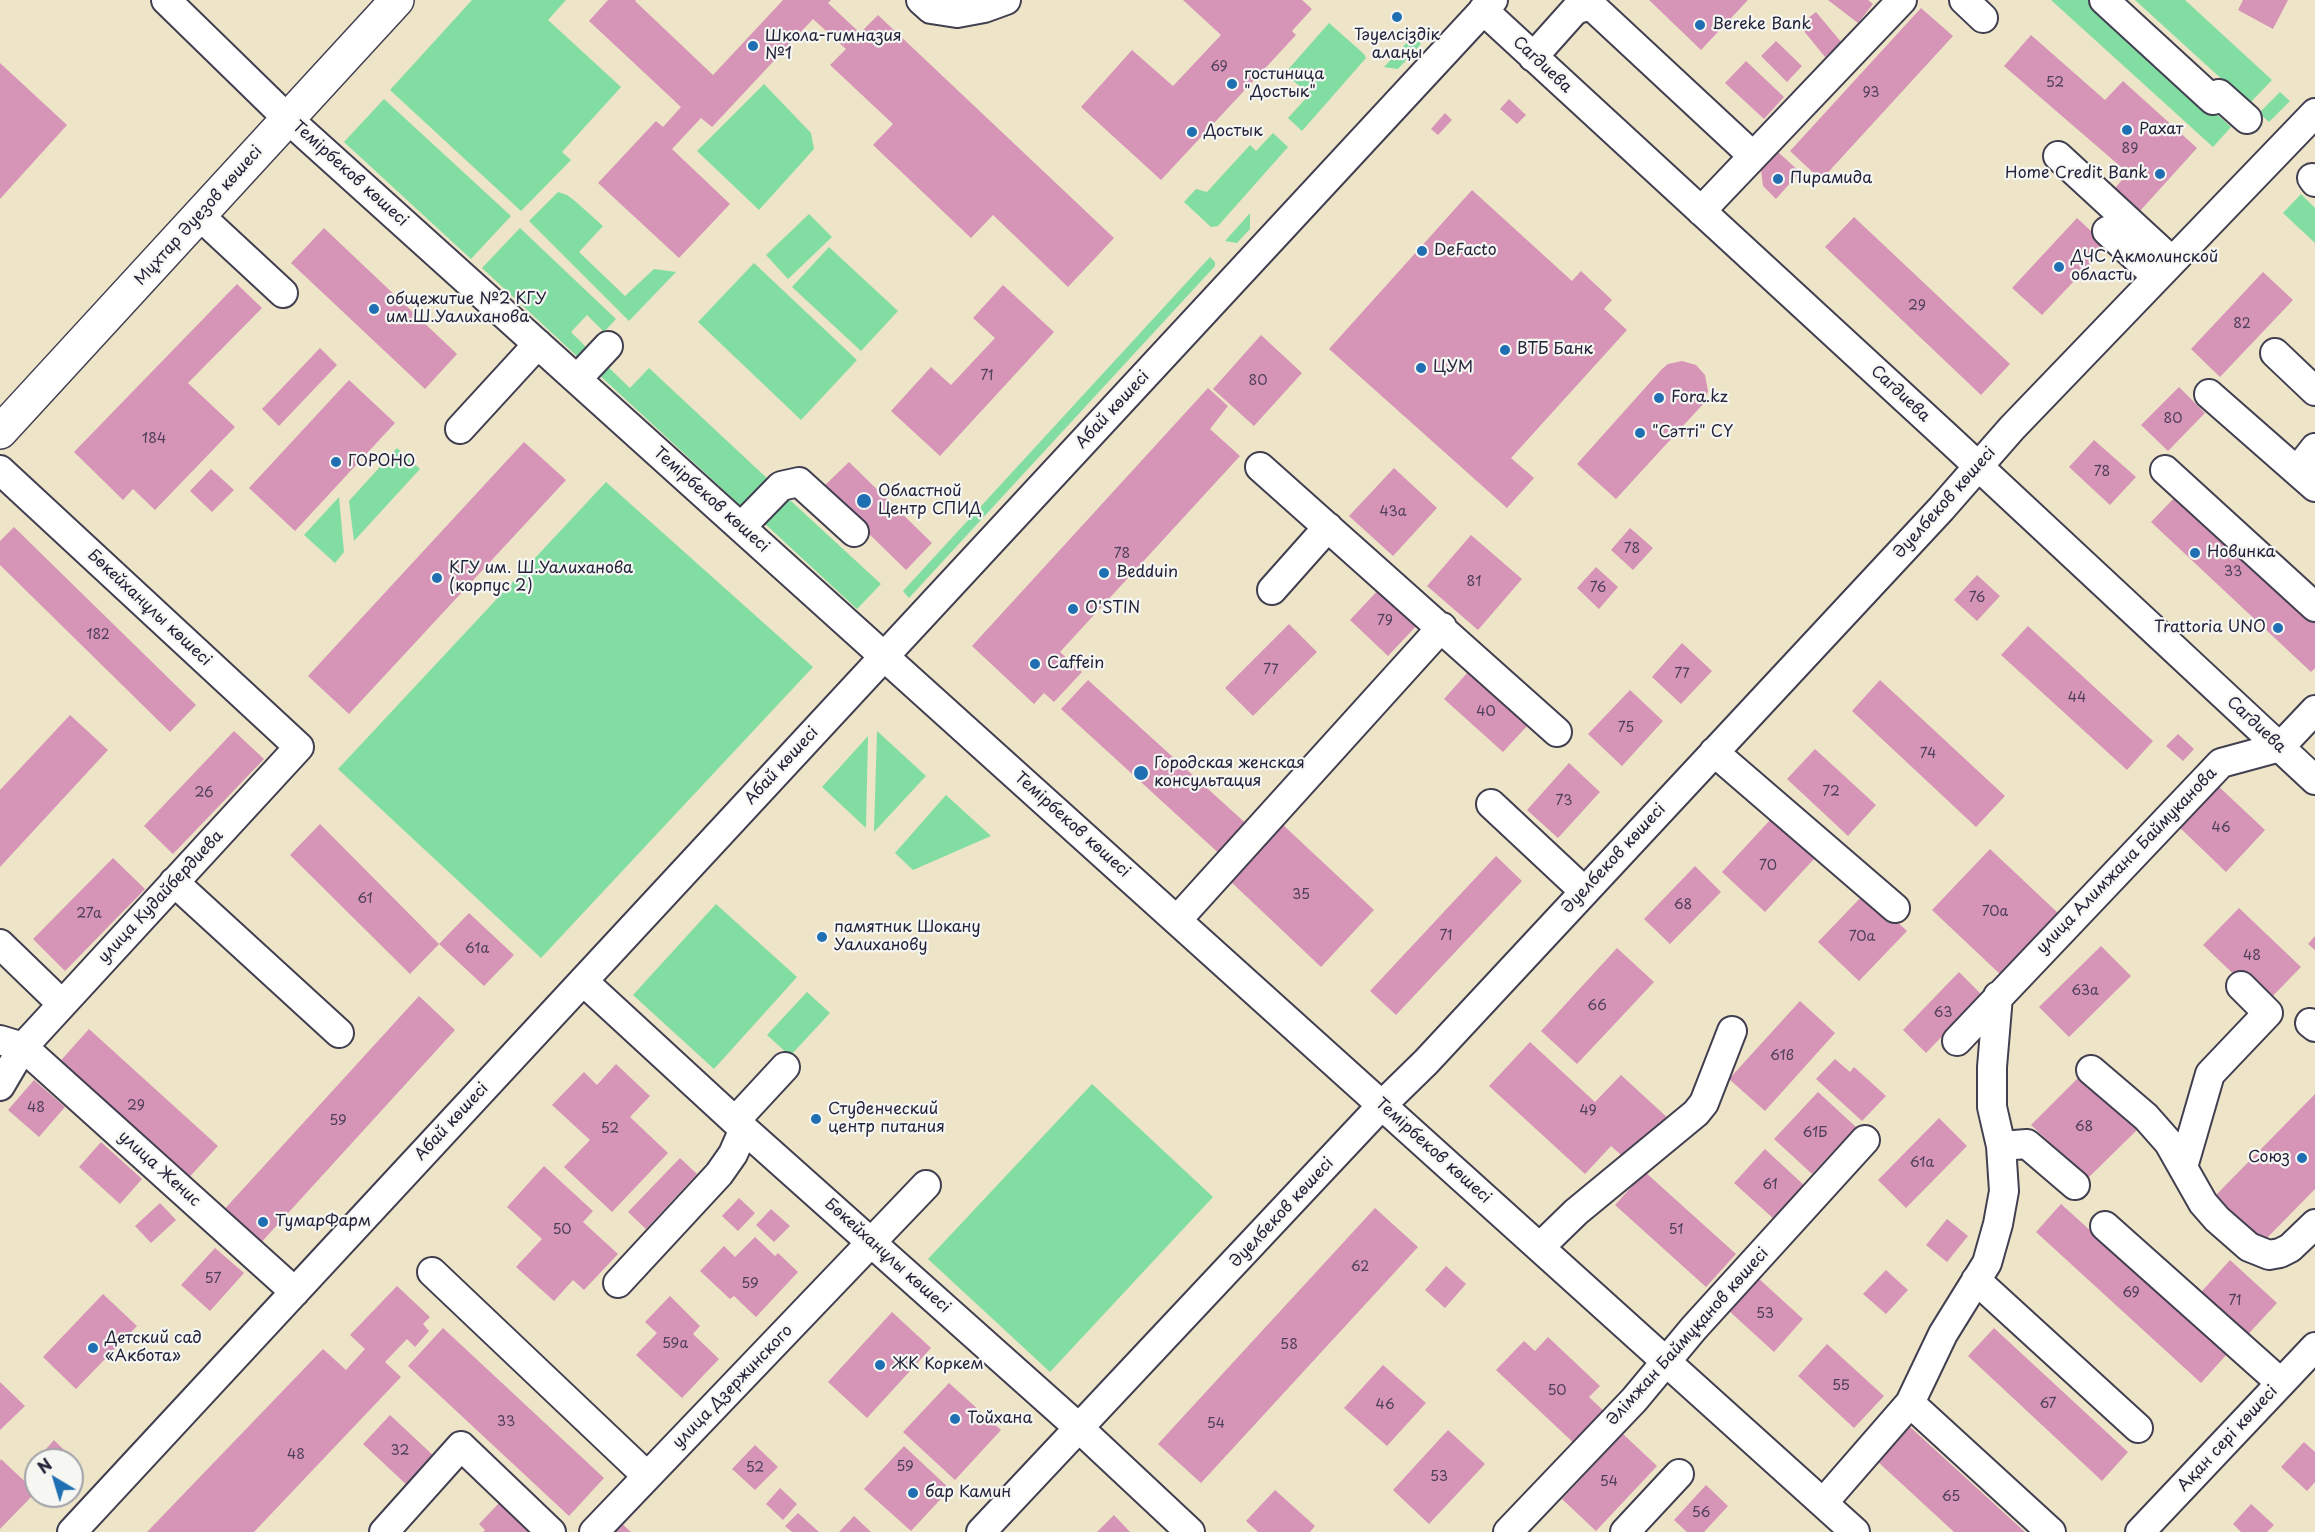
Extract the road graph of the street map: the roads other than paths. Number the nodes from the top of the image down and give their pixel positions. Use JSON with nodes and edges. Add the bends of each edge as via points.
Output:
{"nodes":[{"id":1,"x":1006,"y":0,"type":"edge"},
{"id":2,"x":1902,"y":0,"type":"edge"},
{"id":3,"x":2113,"y":1,"type":"edge"},
{"id":4,"x":176,"y":3,"type":"edge"},
{"id":5,"x":386,"y":3,"type":"edge"},
{"id":6,"x":926,"y":5,"type":"edge"},
{"id":7,"x":1488,"y":5,"type":"edge"},
{"id":8,"x":1533,"y":57,"type":"junction"},
{"id":9,"x":2315,"y":113,"type":"edge"},
{"id":10,"x":288,"y":119,"type":"junction"},
{"id":11,"x":2247,"y":119,"type":"dead end"},
{"id":12,"x":1753,"y":156,"type":"junction"},
{"id":13,"x":2058,"y":156,"type":"dead end"},
{"id":14,"x":1701,"y":211,"type":"junction"},
{"id":15,"x":200,"y":216,"type":"junction"},
{"id":16,"x":2107,"y":231,"type":"dead end"},
{"id":17,"x":2165,"y":269,"type":"junction"},
{"id":18,"x":283,"y":293,"type":"dead end"},
{"id":19,"x":538,"y":344,"type":"junction"},
{"id":20,"x":608,"y":346,"type":"dead end"},
{"id":21,"x":2275,"y":353,"type":"dead end"},
{"id":22,"x":577,"y":379,"type":"junction"},
{"id":23,"x":2315,"y":391,"type":"edge"},
{"id":24,"x":2208,"y":394,"type":"dead end"},
{"id":25,"x":460,"y":429,"type":"dead end"},
{"id":26,"x":0,"y":432,"type":"edge"},
{"id":27,"x":2315,"y":448,"type":"edge"},
{"id":28,"x":1979,"y":466,"type":"junction"},
{"id":29,"x":1260,"y":467,"type":"dead end"},
{"id":30,"x":0,"y":470,"type":"edge"},
{"id":31,"x":2165,"y":470,"type":"dead end"},
{"id":32,"x":2306,"y":479,"type":"edge"},
{"id":33,"x":741,"y":527,"type":"junction"},
{"id":34,"x":1328,"y":527,"type":"junction"},
{"id":35,"x":854,"y":532,"type":"dead end"},
{"id":36,"x":1272,"y":590,"type":"dead end"},
{"id":37,"x":2315,"y":607,"type":"edge"},
{"id":38,"x":1442,"y":627,"type":"junction"},
{"id":39,"x":884,"y":656,"type":"junction"},
{"id":40,"x":2315,"y":710,"type":"edge"},
{"id":41,"x":1557,"y":732,"type":"dead end"},
{"id":42,"x":299,"y":747,"type":"joint"},
{"id":43,"x":2280,"y":747,"type":"junction"},
{"id":44,"x":1714,"y":752,"type":"junction"},
{"id":45,"x":2315,"y":780,"type":"edge"},
{"id":46,"x":1491,"y":804,"type":"dead end"},
{"id":47,"x":174,"y":882,"type":"junction"},
{"id":48,"x":1584,"y":891,"type":"junction"},
{"id":49,"x":1894,"y":908,"type":"dead end"},
{"id":50,"x":1177,"y":920,"type":"junction"},
{"id":51,"x":0,"y":944,"type":"edge"},
{"id":52,"x":583,"y":981,"type":"junction"},
{"id":53,"x":2241,"y":986,"type":"dead end"},
{"id":54,"x":1998,"y":996,"type":"junction"},
{"id":55,"x":62,"y":1004,"type":"junction"},
{"id":56,"x":1732,"y":1031,"type":"dead end"},
{"id":57,"x":339,"y":1033,"type":"dead end"},
{"id":58,"x":1957,"y":1041,"type":"dead end"},
{"id":59,"x":12,"y":1044,"type":"edge"},
{"id":60,"x":785,"y":1067,"type":"dead end"},
{"id":61,"x":2091,"y":1070,"type":"dead end"},
{"id":62,"x":0,"y":1086,"type":"edge"},
{"id":63,"x":1382,"y":1105,"type":"junction"},
{"id":64,"x":740,"y":1125,"type":"junction"},
{"id":65,"x":1865,"y":1140,"type":"dead end"},
{"id":66,"x":2001,"y":1146,"type":"junction"},
{"id":67,"x":2184,"y":1167,"type":"junction"},
{"id":68,"x":926,"y":1185,"type":"dead end"},
{"id":69,"x":2075,"y":1185,"type":"dead end"},
{"id":70,"x":2315,"y":1224,"type":"edge"},
{"id":71,"x":2104,"y":1226,"type":"dead end"},
{"id":72,"x":872,"y":1243,"type":"junction"},
{"id":73,"x":1539,"y":1247,"type":"junction"},
{"id":74,"x":432,"y":1272,"type":"dead end"},
{"id":75,"x":1976,"y":1281,"type":"junction"},
{"id":76,"x":618,"y":1283,"type":"dead end"},
{"id":77,"x":295,"y":1292,"type":"junction"},
{"id":78,"x":2315,"y":1347,"type":"edge"},
{"id":79,"x":1665,"y":1361,"type":"junction"},
{"id":80,"x":2281,"y":1383,"type":"junction"},
{"id":81,"x":1910,"y":1403,"type":"junction"},
{"id":82,"x":1079,"y":1428,"type":"junction"},
{"id":83,"x":2138,"y":1428,"type":"dead end"},
{"id":84,"x":1678,"y":1474,"type":"dead end"},
{"id":85,"x":647,"y":1476,"type":"junction"},
{"id":86,"x":1823,"y":1503,"type":"junction"},
{"id":87,"x":72,"y":1532,"type":"edge"},
{"id":88,"x":384,"y":1532,"type":"edge"},
{"id":89,"x":551,"y":1532,"type":"edge"},
{"id":90,"x":594,"y":1532,"type":"edge"},
{"id":91,"x":981,"y":1532,"type":"edge"},
{"id":92,"x":1190,"y":1532,"type":"edge"},
{"id":93,"x":1508,"y":1532,"type":"edge"},
{"id":94,"x":1625,"y":1532,"type":"edge"},
{"id":95,"x":1855,"y":1532,"type":"edge"},
{"id":96,"x":2051,"y":1532,"type":"edge"},
{"id":97,"x":2140,"y":1532,"type":"edge"}],
"edges":[{"from":1,"to":6,"type":"street","via":[[957,13]]},
{"from":2,"to":12,"type":"street"},
{"from":3,"to":11,"type":"street","via":[[2226,87],[2220,94]]},
{"from":4,"to":10,"type":"street","name":"Темірбеков көшесі"},
{"from":5,"to":10,"type":"main road","name":"Мұхтар Әуезов көшесі"},
{"from":7,"to":8,"type":"street","name":"Сагдиева"},
{"from":7,"to":39,"type":"street","name":"Абай көшесі"},
{"from":8,"to":12,"type":"street","via":[[1575,10],[1587,6],[1595,9]]},
{"from":8,"to":14,"type":"street","name":"Сагдиева"},
{"from":9,"to":17,"type":"street","name":"Әуелбеков көшесі"},
{"from":10,"to":15,"type":"main road","name":"Мұхтар Әуезов көшесі"},
{"from":10,"to":19,"type":"street","name":"Темірбеков көшесі"},
{"from":12,"to":14,"type":"street"},
{"from":13,"to":17,"type":"street"},
{"from":14,"to":28,"type":"street","name":"Сагдиева"},
{"from":15,"to":18,"type":"street"},
{"from":15,"to":26,"type":"main road","name":"Мұхтар Әуезов көшесі"},
{"from":16,"to":17,"type":"street"},
{"from":17,"to":28,"type":"street","name":"Әуелбеков көшесі"},
{"from":19,"to":22,"type":"street","name":"Темірбеков көшесі"},
{"from":19,"to":25,"type":"street"},
{"from":20,"to":22,"type":"street"},
{"from":21,"to":23,"type":"street"},
{"from":22,"to":33,"type":"street","name":"Темірбеков көшесі"},
{"from":24,"to":32,"type":"street"},
{"from":27,"to":32,"type":"street"},
{"from":28,"to":43,"type":"street","name":"Сагдиева"},
{"from":28,"to":44,"type":"street","name":"Әуелбеков көшесі"},
{"from":29,"to":34,"type":"street"},
{"from":30,"to":42,"type":"street","name":"Бөкейханұлы көшесі"},
{"from":31,"to":37,"type":"street"},
{"from":33,"to":35,"type":"street","via":[[782,486],[799,482]]},
{"from":33,"to":39,"type":"street","name":"Темірбеков көшесі"},
{"from":34,"to":36,"type":"street"},
{"from":34,"to":38,"type":"street"},
{"from":38,"to":41,"type":"street"},
{"from":38,"to":50,"type":"street"},
{"from":39,"to":50,"type":"street","name":"Темірбеков көшесі"},
{"from":39,"to":52,"type":"street","name":"Абай көшесі"},
{"from":40,"to":43,"type":"street"},
{"from":42,"to":47,"type":"street","name":"улица Кудайбердиева"},
{"from":43,"to":45,"type":"street","name":"Сагдиева"},
{"from":43,"to":54,"type":"street","name":"улица Алимжана Баймуканова","via":[[2221,763]]},
{"from":44,"to":48,"type":"street","name":"Әуелбеков көшесі"},
{"from":44,"to":49,"type":"street"},
{"from":46,"to":48,"type":"street"},
{"from":47,"to":55,"type":"street","name":"улица Кудайбердиева"},
{"from":47,"to":57,"type":"street"},
{"from":48,"to":63,"type":"street","name":"Әуелбеков көшесі"},
{"from":50,"to":63,"type":"street","name":"Темірбеков көшесі"},
{"from":51,"to":55,"type":"street"},
{"from":52,"to":64,"type":"street","name":"Бөкейханұлы көшесі"},
{"from":52,"to":77,"type":"street","name":"Абай көшесі"},
{"from":53,"to":67,"type":"street","via":[[2268,1013],[2210,1074]]},
{"from":54,"to":58,"type":"street","name":"улица Алимжана Баймуканова"},
{"from":54,"to":66,"type":"street","via":[[1992,1107]]},
{"from":55,"to":59,"type":"street","name":"улица Кудайбердиева"},
{"from":56,"to":73,"type":"street","via":[[1704,1103],[1696,1113]]},
{"from":59,"to":62,"type":"street","name":"улица Кудайбердиева"},
{"from":59,"to":77,"type":"street","name":"улица Женис"},
{"from":60,"to":64,"type":"street"},
{"from":61,"to":67,"type":"street","via":[[2146,1117]]},
{"from":63,"to":73,"type":"street","name":"Темірбеков көшесі"},
{"from":63,"to":82,"type":"street","name":"Әуелбеков көшесі"},
{"from":64,"to":72,"type":"street","name":"Бөкейханұлы көшесі"},
{"from":64,"to":76,"type":"street","via":[[734,1154],[719,1174]]},
{"from":65,"to":79,"type":"street","name":"Әлімжан Баймұқанов көшесі"},
{"from":66,"to":69,"type":"street","via":[[2028,1143]]},
{"from":66,"to":75,"type":"street","via":[[2004,1191],[1998,1224],[1987,1263]]},
{"from":67,"to":70,"type":"street","via":[[2217,1219],[2249,1247],[2269,1255],[2280,1253]]},
{"from":68,"to":72,"type":"street","name":"улица Дзержинского"},
{"from":71,"to":80,"type":"street"},
{"from":72,"to":82,"type":"street","name":"Бөкейханұлы көшесі"},
{"from":72,"to":85,"type":"street","name":"улица Дзержинского"},
{"from":73,"to":79,"type":"street","name":"Темірбеков көшесі"},
{"from":74,"to":85,"type":"street"},
{"from":75,"to":81,"type":"street","via":[[1943,1334]]},
{"from":75,"to":83,"type":"street"},
{"from":77,"to":87,"type":"street","name":"Абай көшесі"},
{"from":78,"to":80,"type":"street","name":"Ақан сері көшесі"},
{"from":79,"to":86,"type":"street","name":"Темірбеков көшесі"},
{"from":79,"to":93,"type":"street","name":"Әлімжан Баймұқанов көшесі","via":[[1634,1400]]},
{"from":80,"to":97,"type":"street","name":"Ақан сері көшесі"},
{"from":81,"to":86,"type":"street"},
{"from":81,"to":96,"type":"street"},
{"from":82,"to":91,"type":"street","name":"Әуелбеков көшесі"},
{"from":82,"to":92,"type":"street","name":"Бөкейханұлы көшесі"},
{"from":84,"to":94,"type":"street"},
{"from":85,"to":90,"type":"street","name":"улица Дзержинского"},
{"from":86,"to":95,"type":"street","name":"Темірбеков көшесі"},
{"from":88,"to":89,"type":"street","via":[[461,1446]]}]}
